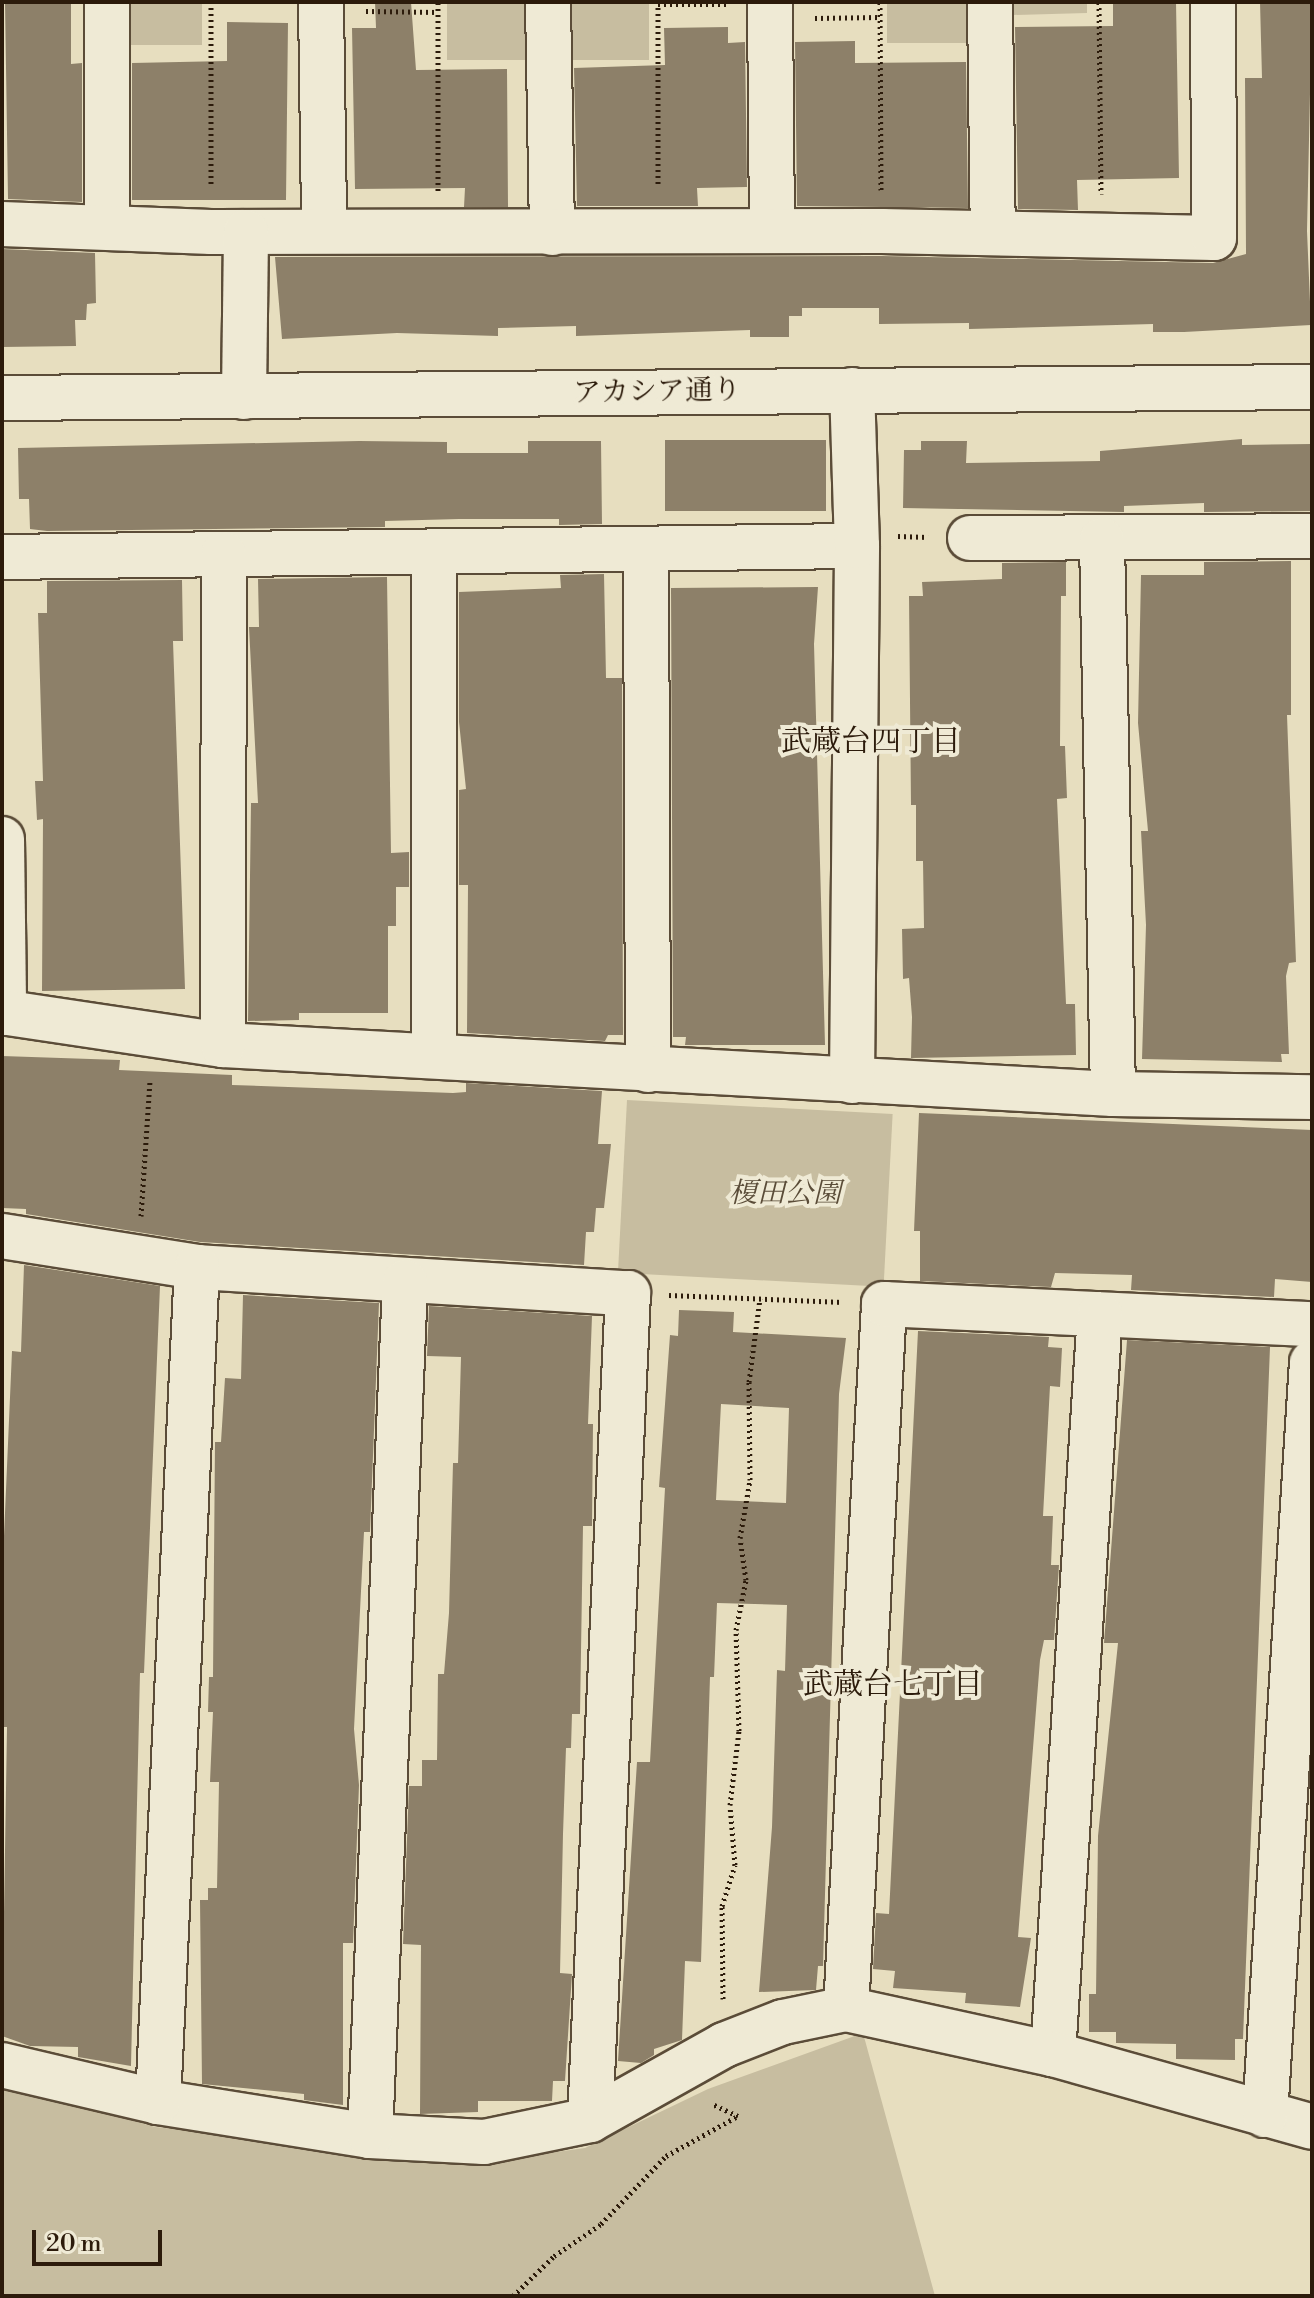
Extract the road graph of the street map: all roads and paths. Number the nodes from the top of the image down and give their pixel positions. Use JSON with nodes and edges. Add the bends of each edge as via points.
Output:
{"nodes":[{"id":1,"x":107,"y":2,"type":"edge"},
{"id":2,"x":211,"y":2,"type":"edge"},
{"id":3,"x":438,"y":2,"type":"edge"},
{"id":4,"x":548,"y":2,"type":"edge"},
{"id":5,"x":880,"y":2,"type":"edge"},
{"id":6,"x":990,"y":2,"type":"edge"},
{"id":7,"x":1099,"y":2,"type":"edge"},
{"id":8,"x":1213,"y":2,"type":"edge"},
{"id":9,"x":658,"y":3,"type":"edge"},
{"id":10,"x":321,"y":6,"type":"edge"},
{"id":11,"x":770,"y":8,"type":"edge"},
{"id":12,"x":438,"y":12,"type":"junction"},
{"id":13,"x":880,"y":17,"type":"junction"},
{"id":14,"x":2,"y":224,"type":"edge"},
{"id":15,"x":107,"y":227,"type":"junction"},
{"id":16,"x":324,"y":230,"type":"junction"},
{"id":17,"x":772,"y":230,"type":"junction"},
{"id":18,"x":882,"y":231,"type":"junction"},
{"id":19,"x":228,"y":232,"type":"junction"},
{"id":20,"x":438,"y":232,"type":"junction"},
{"id":21,"x":658,"y":232,"type":"junction"},
{"id":22,"x":993,"y":232,"type":"junction"},
{"id":23,"x":552,"y":233,"type":"junction"},
{"id":24,"x":1102,"y":235,"type":"junction"},
{"id":25,"x":1312,"y":387,"type":"edge"},
{"id":26,"x":852,"y":390,"type":"junction"},
{"id":27,"x":244,"y":397,"type":"junction"},
{"id":28,"x":2,"y":398,"type":"edge"},
{"id":29,"x":1312,"y":536,"type":"edge"},
{"id":30,"x":970,"y":538,"type":"joint"},
{"id":31,"x":1102,"y":540,"type":"junction"},
{"id":32,"x":857,"y":541,"type":"junction"},
{"id":33,"x":646,"y":549,"type":"junction"},
{"id":34,"x":434,"y":552,"type":"junction"},
{"id":35,"x":224,"y":554,"type":"junction"},
{"id":36,"x":2,"y":557,"type":"edge"},
{"id":37,"x":2,"y":839,"type":"edge"},
{"id":38,"x":3,"y":1012,"type":"edge"},
{"id":39,"x":152,"y":1035,"type":"junction"},
{"id":40,"x":223,"y":1045,"type":"junction"},
{"id":41,"x":434,"y":1055,"type":"junction"},
{"id":42,"x":648,"y":1070,"type":"junction"},
{"id":43,"x":852,"y":1081,"type":"junction"},
{"id":44,"x":1113,"y":1094,"type":"junction"},
{"id":45,"x":1312,"y":1097,"type":"edge"},
{"id":46,"x":2,"y":1236,"type":"edge"},
{"id":47,"x":139,"y":1257,"type":"junction"},
{"id":48,"x":197,"y":1267,"type":"junction"},
{"id":49,"x":405,"y":1282,"type":"junction"},
{"id":50,"x":628,"y":1293,"type":"junction"},
{"id":51,"x":760,"y":1299,"type":"junction"},
{"id":52,"x":884,"y":1304,"type":"junction"},
{"id":53,"x":1100,"y":1314,"type":"junction"},
{"id":54,"x":1312,"y":1324,"type":"edge"},
{"id":55,"x":1312,"y":1362,"type":"edge"},
{"id":56,"x":846,"y":2009,"type":"junction"},
{"id":57,"x":724,"y":2045,"type":"junction"},
{"id":58,"x":1053,"y":2054,"type":"junction"},
{"id":59,"x":2,"y":2065,"type":"edge"},
{"id":60,"x":158,"y":2102,"type":"junction"},
{"id":61,"x":706,"y":2103,"type":"dead end"},
{"id":62,"x":1265,"y":2115,"type":"junction"},
{"id":63,"x":590,"y":2120,"type":"junction"},
{"id":64,"x":1312,"y":2127,"type":"edge"},
{"id":65,"x":370,"y":2136,"type":"junction"},
{"id":66,"x":513,"y":2296,"type":"edge"}],
"edges":[{"from":1,"to":15,"type":"street"},
{"from":2,"to":19,"type":"path"},
{"from":3,"to":12,"type":"path"},
{"from":4,"to":23,"type":"street"},
{"from":5,"to":13,"type":"path"},
{"from":6,"to":22,"type":"street"},
{"from":7,"to":24,"type":"path"},
{"from":8,"to":24,"type":"street","via":[[1214,238]]},
{"from":9,"to":11,"type":"path"},
{"from":9,"to":21,"type":"path"},
{"from":10,"to":12,"type":"path"},
{"from":10,"to":16,"type":"street"},
{"from":11,"to":13,"type":"path"},
{"from":11,"to":17,"type":"street"},
{"from":12,"to":20,"type":"path"},
{"from":13,"to":18,"type":"path"},
{"from":14,"to":15,"type":"street"},
{"from":15,"to":19,"type":"street"},
{"from":16,"to":19,"type":"street"},
{"from":16,"to":20,"type":"street"},
{"from":17,"to":18,"type":"street"},
{"from":17,"to":21,"type":"street"},
{"from":18,"to":22,"type":"street"},
{"from":19,"to":27,"type":"street"},
{"from":20,"to":23,"type":"street"},
{"from":21,"to":23,"type":"street"},
{"from":22,"to":24,"type":"street"},
{"from":25,"to":26,"type":"street","name":"アカシア通り"},
{"from":26,"to":27,"type":"street","name":"アカシア通り"},
{"from":26,"to":32,"type":"street"},
{"from":27,"to":28,"type":"street","name":"アカシア通り"},
{"from":29,"to":31,"type":"street"},
{"from":30,"to":31,"type":"street"},
{"from":30,"to":32,"type":"path"},
{"from":31,"to":44,"type":"street"},
{"from":32,"to":33,"type":"street"},
{"from":32,"to":43,"type":"street"},
{"from":33,"to":34,"type":"street"},
{"from":33,"to":42,"type":"street"},
{"from":34,"to":35,"type":"street"},
{"from":34,"to":41,"type":"street"},
{"from":35,"to":36,"type":"street"},
{"from":35,"to":40,"type":"street"},
{"from":37,"to":38,"type":"street"},
{"from":38,"to":39,"type":"street"},
{"from":39,"to":40,"type":"street"},
{"from":39,"to":47,"type":"path"},
{"from":40,"to":41,"type":"street"},
{"from":41,"to":42,"type":"street"},
{"from":42,"to":43,"type":"street"},
{"from":43,"to":44,"type":"street"},
{"from":44,"to":45,"type":"street"},
{"from":46,"to":47,"type":"street"},
{"from":47,"to":48,"type":"street"},
{"from":48,"to":49,"type":"street"},
{"from":48,"to":60,"type":"street"},
{"from":49,"to":50,"type":"street"},
{"from":49,"to":65,"type":"street"},
{"from":50,"to":51,"type":"path"},
{"from":50,"to":63,"type":"street"},
{"from":51,"to":52,"type":"path"},
{"from":51,"to":57,"type":"path","via":[[749,1382],[750,1480],[740,1538],[746,1580],[736,1630],[739,1731],[730,1805],[735,1865],[722,1906]]},
{"from":52,"to":53,"type":"street"},
{"from":52,"to":56,"type":"street"},
{"from":53,"to":54,"type":"street"},
{"from":53,"to":58,"type":"street"},
{"from":55,"to":62,"type":"street"},
{"from":56,"to":57,"type":"street","via":[[783,2022]]},
{"from":56,"to":58,"type":"street"},
{"from":57,"to":63,"type":"street"},
{"from":58,"to":62,"type":"street"},
{"from":59,"to":60,"type":"street"},
{"from":60,"to":65,"type":"street"},
{"from":61,"to":66,"type":"path","via":[[738,2116],[666,2156],[601,2224],[554,2256]]},
{"from":62,"to":64,"type":"street"},
{"from":63,"to":65,"type":"street","via":[[484,2142]]}]}
